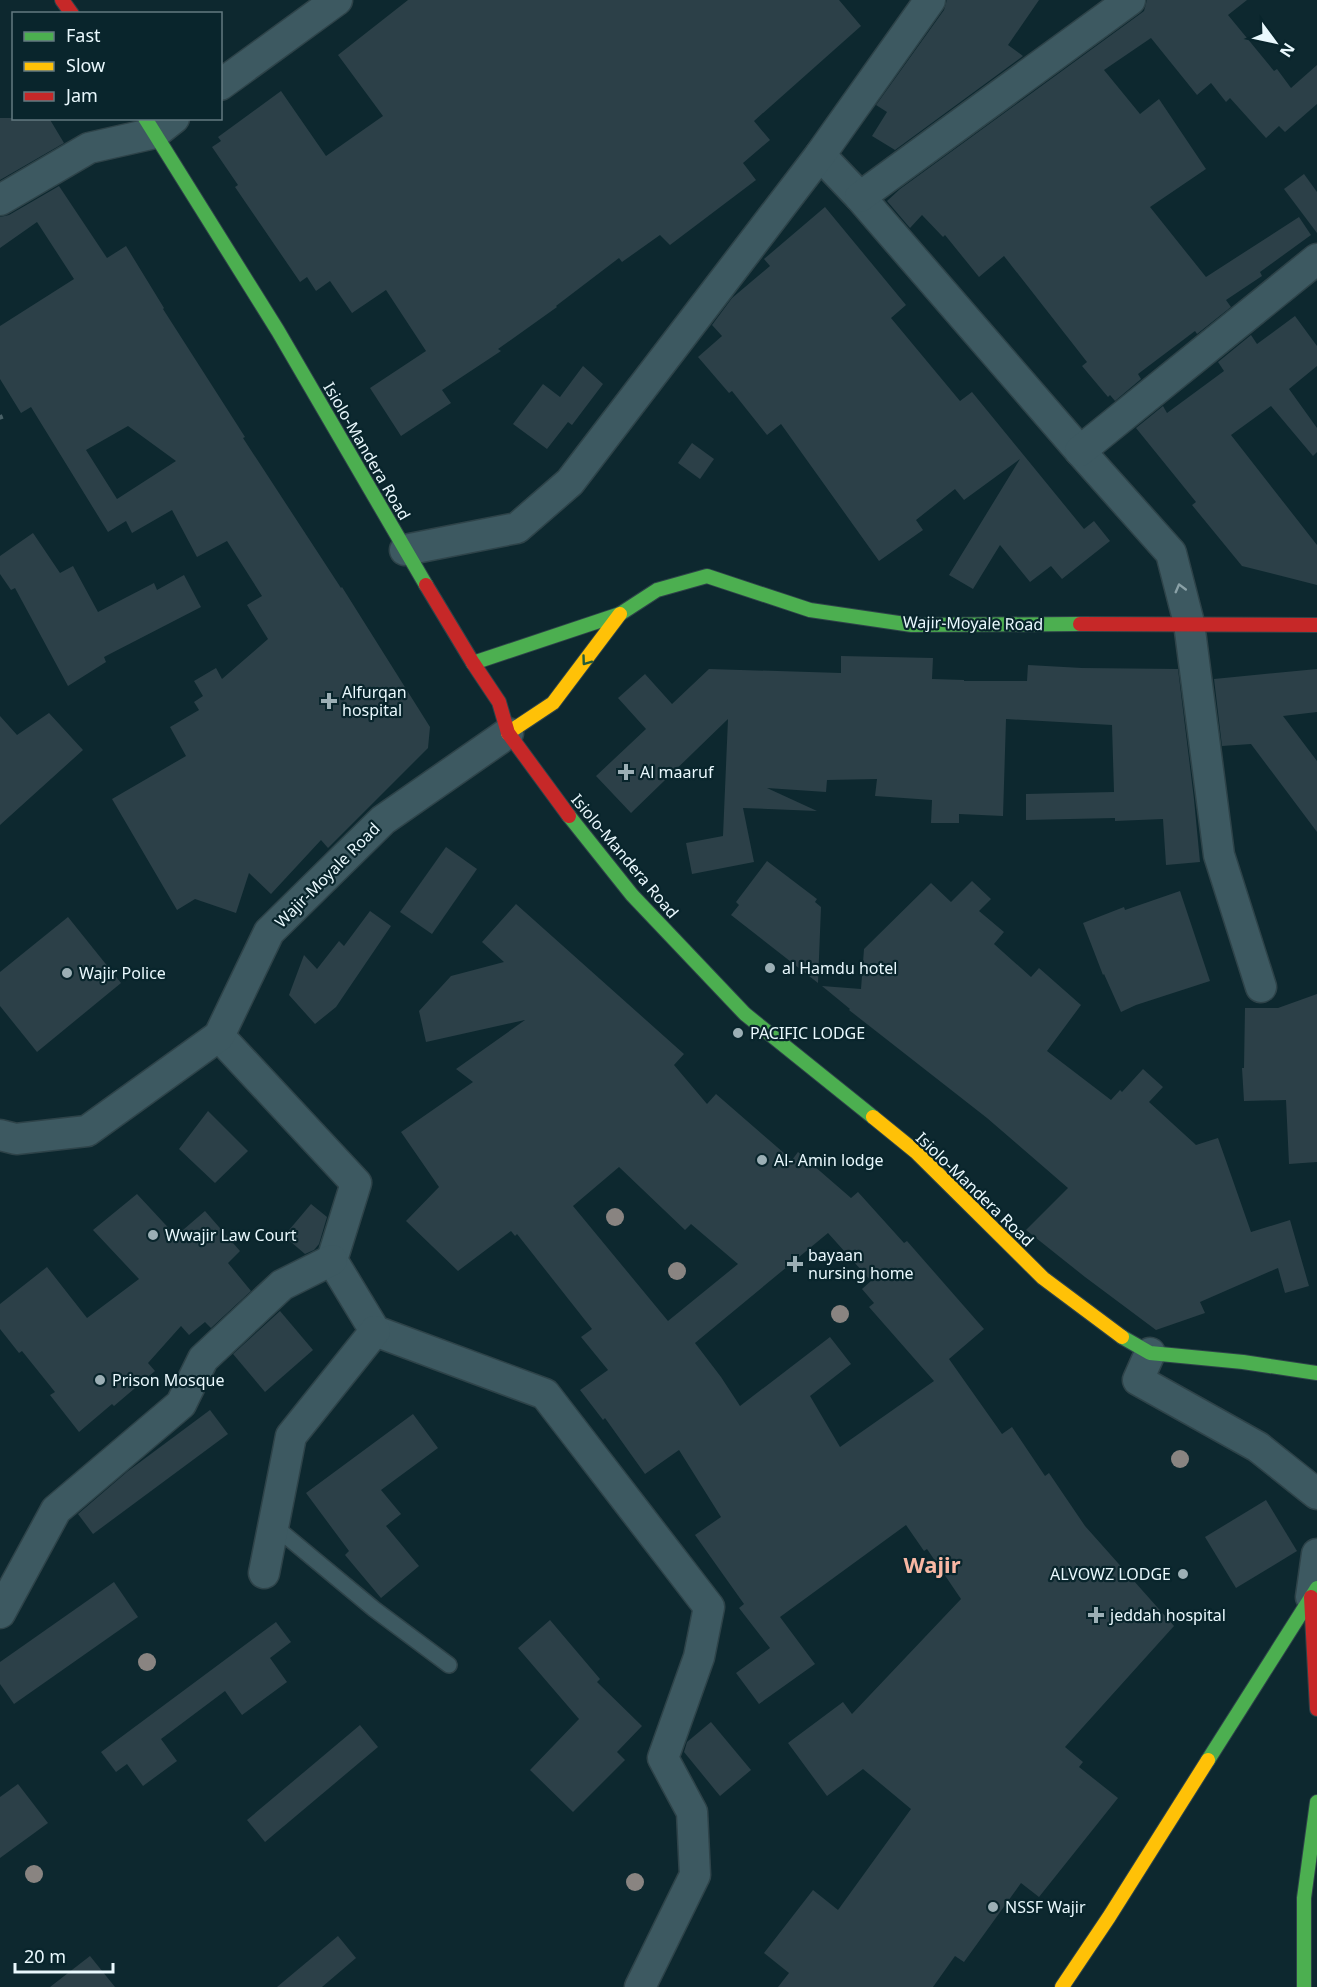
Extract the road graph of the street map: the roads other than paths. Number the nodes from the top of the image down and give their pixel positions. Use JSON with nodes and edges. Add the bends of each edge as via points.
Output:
{"nodes":[{"id":1,"x":337,"y":0,"type":"edge"},
{"id":2,"x":930,"y":0,"type":"edge"},
{"id":3,"x":1130,"y":0,"type":"edge"},
{"id":4,"x":222,"y":84,"type":"edge"},
{"id":5,"x":158,"y":123,"type":"edge"},
{"id":6,"x":820,"y":155,"type":"junction"},
{"id":7,"x":860,"y":197,"type":"junction"},
{"id":8,"x":0,"y":200,"type":"edge"},
{"id":9,"x":1317,"y":259,"type":"edge"},
{"id":10,"x":1080,"y":451,"type":"junction"},
{"id":11,"x":405,"y":550,"type":"junction"},
{"id":12,"x":620,"y":614,"type":"junction"},
{"id":13,"x":1189,"y":623,"type":"junction"},
{"id":14,"x":1317,"y":626,"type":"edge"},
{"id":15,"x":472,"y":663,"type":"junction"},
{"id":16,"x":508,"y":733,"type":"junction"},
{"id":17,"x":1261,"y":987,"type":"dead end"},
{"id":18,"x":219,"y":1036,"type":"junction"},
{"id":19,"x":0,"y":1135,"type":"edge"},
{"id":20,"x":332,"y":1260,"type":"junction"},
{"id":21,"x":375,"y":1331,"type":"junction"},
{"id":22,"x":1150,"y":1353,"type":"junction"},
{"id":23,"x":1313,"y":1370,"type":"edge"},
{"id":24,"x":1317,"y":1494,"type":"edge"},
{"id":25,"x":273,"y":1525,"type":"junction"},
{"id":26,"x":1317,"y":1554,"type":"edge"},
{"id":27,"x":264,"y":1573,"type":"dead end"},
{"id":28,"x":1314,"y":1593,"type":"edge"},
{"id":29,"x":0,"y":1613,"type":"edge"},
{"id":30,"x":449,"y":1665,"type":"dead end"},
{"id":31,"x":1317,"y":1709,"type":"edge"},
{"id":32,"x":1317,"y":1802,"type":"edge"},
{"id":33,"x":640,"y":1987,"type":"edge"},
{"id":34,"x":1062,"y":1987,"type":"edge"},
{"id":35,"x":1304,"y":1987,"type":"edge"}],
"edges":[{"from":1,"to":4,"type":"street"},
{"from":2,"to":6,"type":"street"},
{"from":3,"to":7,"type":"street"},
{"from":5,"to":8,"type":"street","via":[[89,148]]},
{"from":5,"to":11,"type":"main road","name":"Isiolo-Mandera Road"},
{"from":6,"to":7,"type":"street"},
{"from":6,"to":11,"type":"street","via":[[570,482],[517,528]]},
{"from":7,"to":10,"type":"street"},
{"from":9,"to":10,"type":"street"},
{"from":13,"to":10,"type":"street","one_way":true,"via":[[1171,553]]},
{"from":11,"to":15,"type":"main road","name":"Isiolo-Mandera Road"},
{"from":12,"to":13,"type":"main road","name":"Wajir-Moyale Road","via":[[657,590],[707,576],[810,610],[912,625]]},
{"from":12,"to":15,"type":"main road","name":"Wajir-Moyale Road"},
{"from":12,"to":16,"type":"main road","one_way":true,"via":[[553,703]]},
{"from":13,"to":14,"type":"main road","name":"Wajir-Moyale Road"},
{"from":13,"to":17,"type":"street","via":[[1219,855]]},
{"from":15,"to":16,"type":"main road","name":"Isiolo-Mandera Road","via":[[500,702]]},
{"from":16,"to":18,"type":"street","name":"Wajir-Moyale Road","via":[[383,820],[269,933]]},
{"from":16,"to":22,"type":"main road","name":"Isiolo-Mandera Road","via":[[632,896],[745,1014],[916,1152],[1043,1278],[1114,1333]]},
{"from":18,"to":19,"type":"street","name":"Wajir-Moyale Road","via":[[87,1131],[16,1139]]},
{"from":18,"to":20,"type":"street","via":[[356,1183]]},
{"from":20,"to":21,"type":"street"},
{"from":20,"to":29,"type":"street","via":[[282,1285],[203,1359],[181,1404],[56,1510]]},
{"from":21,"to":25,"type":"street","via":[[291,1436]]},
{"from":21,"to":33,"type":"street","via":[[545,1394],[709,1607],[699,1657],[663,1758],[692,1812],[695,1875]]},
{"from":22,"to":23,"type":"main road","name":"Isiolo-Mandera Road"},
{"from":22,"to":24,"type":"street","via":[[1138,1380],[1258,1447]]},
{"from":25,"to":27,"type":"street"},
{"from":25,"to":30,"type":"lane"},
{"from":26,"to":28,"type":"street"},
{"from":28,"to":31,"type":"main road"},
{"from":28,"to":34,"type":"main road"},
{"from":32,"to":35,"type":"main road","via":[[1304,1898]]}]}
